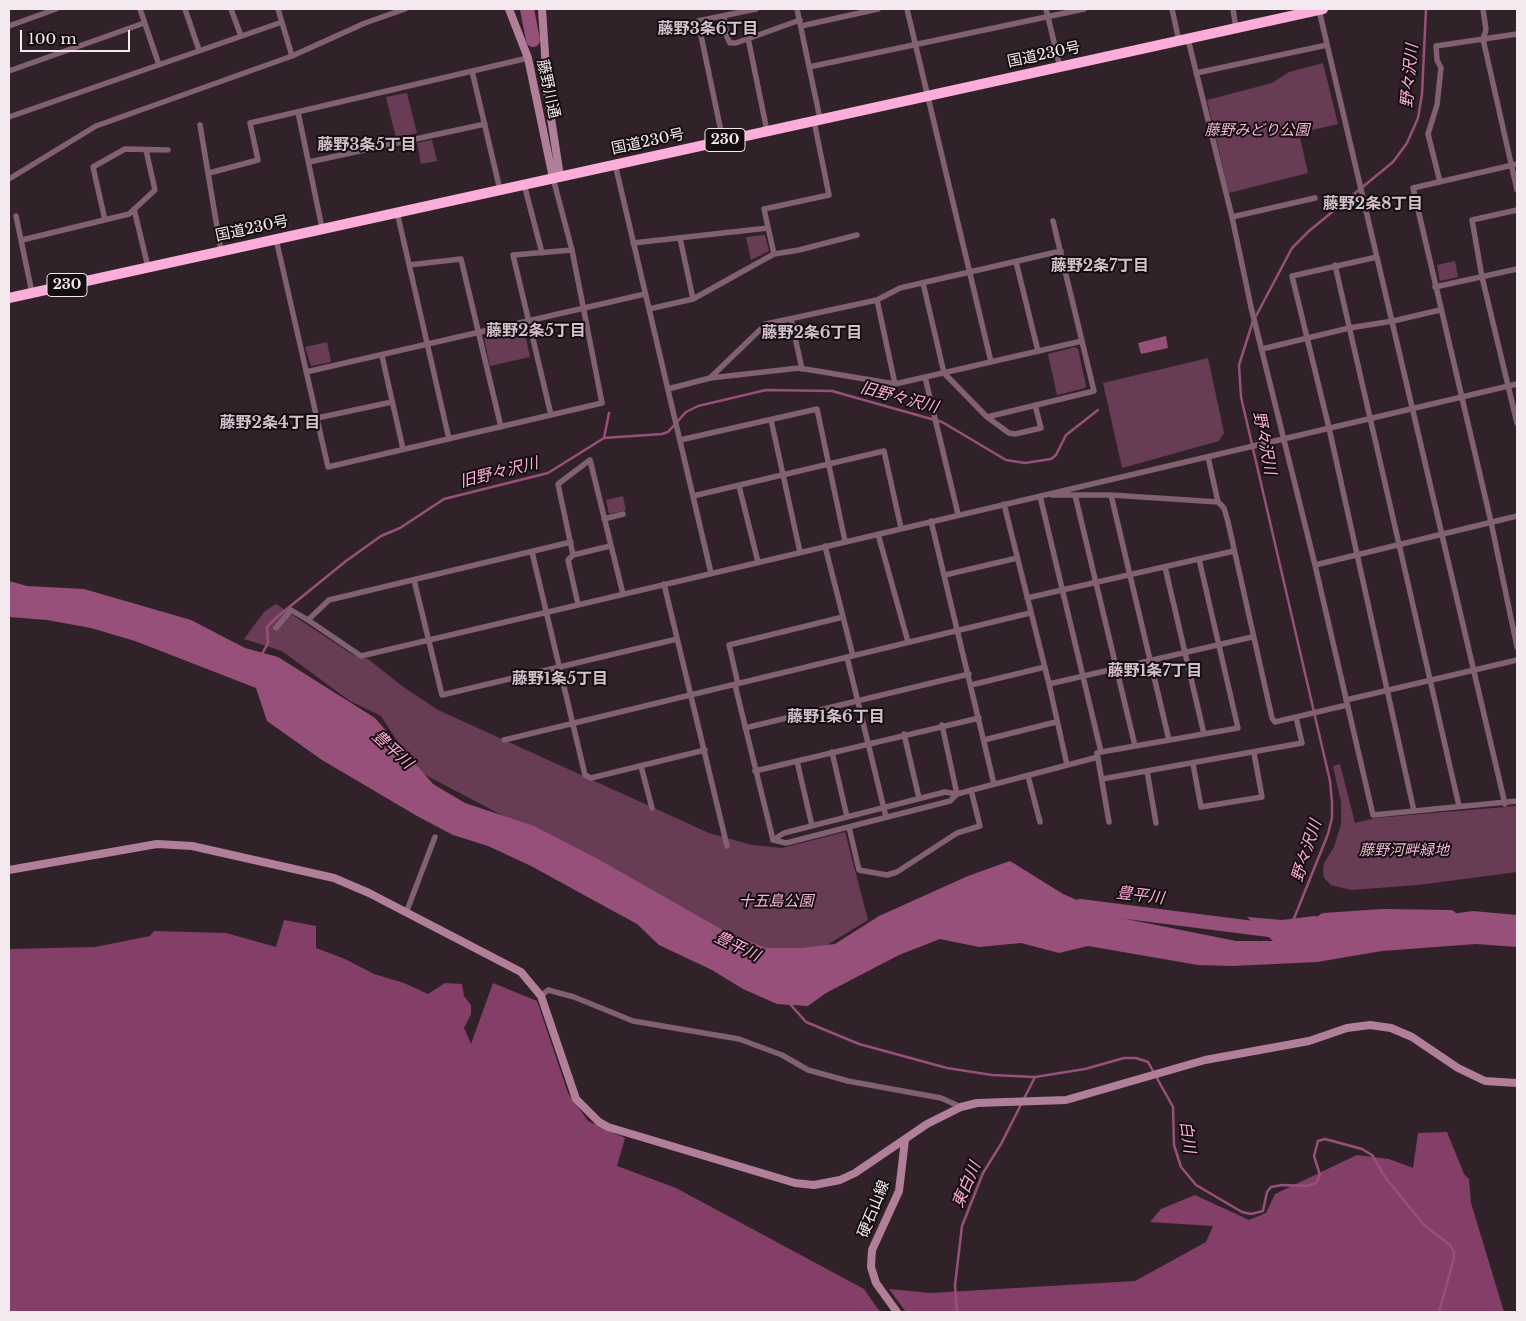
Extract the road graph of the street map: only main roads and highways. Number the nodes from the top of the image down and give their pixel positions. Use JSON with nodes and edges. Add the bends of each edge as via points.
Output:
{"nodes":[{"id":1,"x":1321,"y":9,"type":"edge"},
{"id":2,"x":1299,"y":12,"type":"edge"},
{"id":3,"x":9,"y":298,"type":"edge"}],
"edges":[{"from":1,"to":2,"type":"highway","name":"国道230号","number":"230"},
{"from":2,"to":3,"type":"highway","name":"国道230号","number":"230","via":[[1236,29]]}]}
